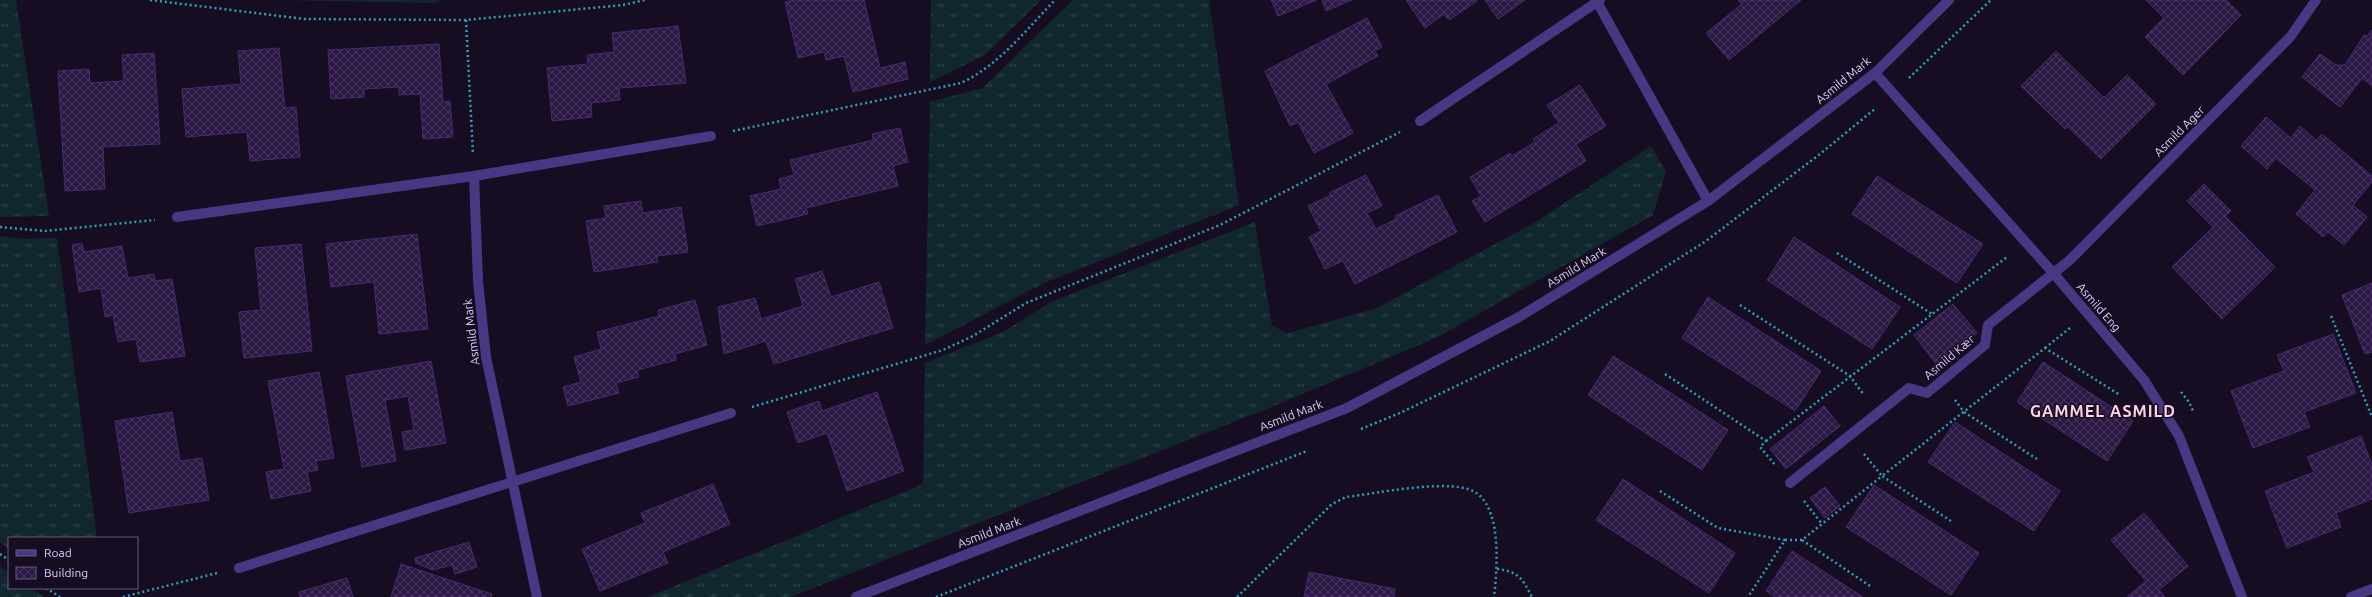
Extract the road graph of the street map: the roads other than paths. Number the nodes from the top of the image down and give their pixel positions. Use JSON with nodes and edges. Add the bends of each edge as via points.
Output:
{"nodes":[{"id":1,"x":1950,"y":0,"type":"edge"},
{"id":2,"x":2316,"y":0,"type":"edge"},
{"id":3,"x":1598,"y":1,"type":"edge"},
{"id":4,"x":1875,"y":73,"type":"junction"},
{"id":5,"x":1420,"y":121,"type":"road end"},
{"id":6,"x":711,"y":136,"type":"road end"},
{"id":7,"x":474,"y":176,"type":"junction"},
{"id":8,"x":1708,"y":201,"type":"junction"},
{"id":9,"x":177,"y":217,"type":"road end"},
{"id":10,"x":2054,"y":274,"type":"junction"},
{"id":11,"x":731,"y":413,"type":"road end"},
{"id":12,"x":511,"y":482,"type":"junction"},
{"id":13,"x":1790,"y":483,"type":"road end"},
{"id":14,"x":239,"y":568,"type":"road end"},
{"id":15,"x":2372,"y":589,"type":"edge"},
{"id":16,"x":537,"y":597,"type":"edge"},
{"id":17,"x":856,"y":597,"type":"edge"},
{"id":18,"x":2242,"y":597,"type":"edge"},
{"id":19,"x":2351,"y":597,"type":"edge"}],
"edges":[{"from":1,"to":4,"type":"street","name":"Asmild Mark"},
{"from":2,"to":10,"type":"street","name":"Asmild Ager","via":[[2291,36]]},
{"from":3,"to":5,"type":"street"},
{"from":3,"to":8,"type":"street"},
{"from":4,"to":8,"type":"street","name":"Asmild Mark"},
{"from":4,"to":10,"type":"street","name":"Asmild Eng"},
{"from":6,"to":7,"type":"street"},
{"from":7,"to":9,"type":"street"},
{"from":7,"to":12,"type":"street","name":"Asmild Mark","via":[[478,281],[486,357]]},
{"from":8,"to":17,"type":"street","name":"Asmild Mark","via":[[1519,317],[1346,408]]},
{"from":10,"to":13,"type":"street","name":"Asmild Kær","via":[[1988,325],[1985,345],[1927,393],[1909,388]]},
{"from":10,"to":18,"type":"street","name":"Asmild Eng","via":[[2144,380],[2179,436]]},
{"from":11,"to":12,"type":"street"},
{"from":12,"to":14,"type":"street"},
{"from":12,"to":16,"type":"street","name":"Asmild Mark"},
{"from":15,"to":19,"type":"street"}]}
